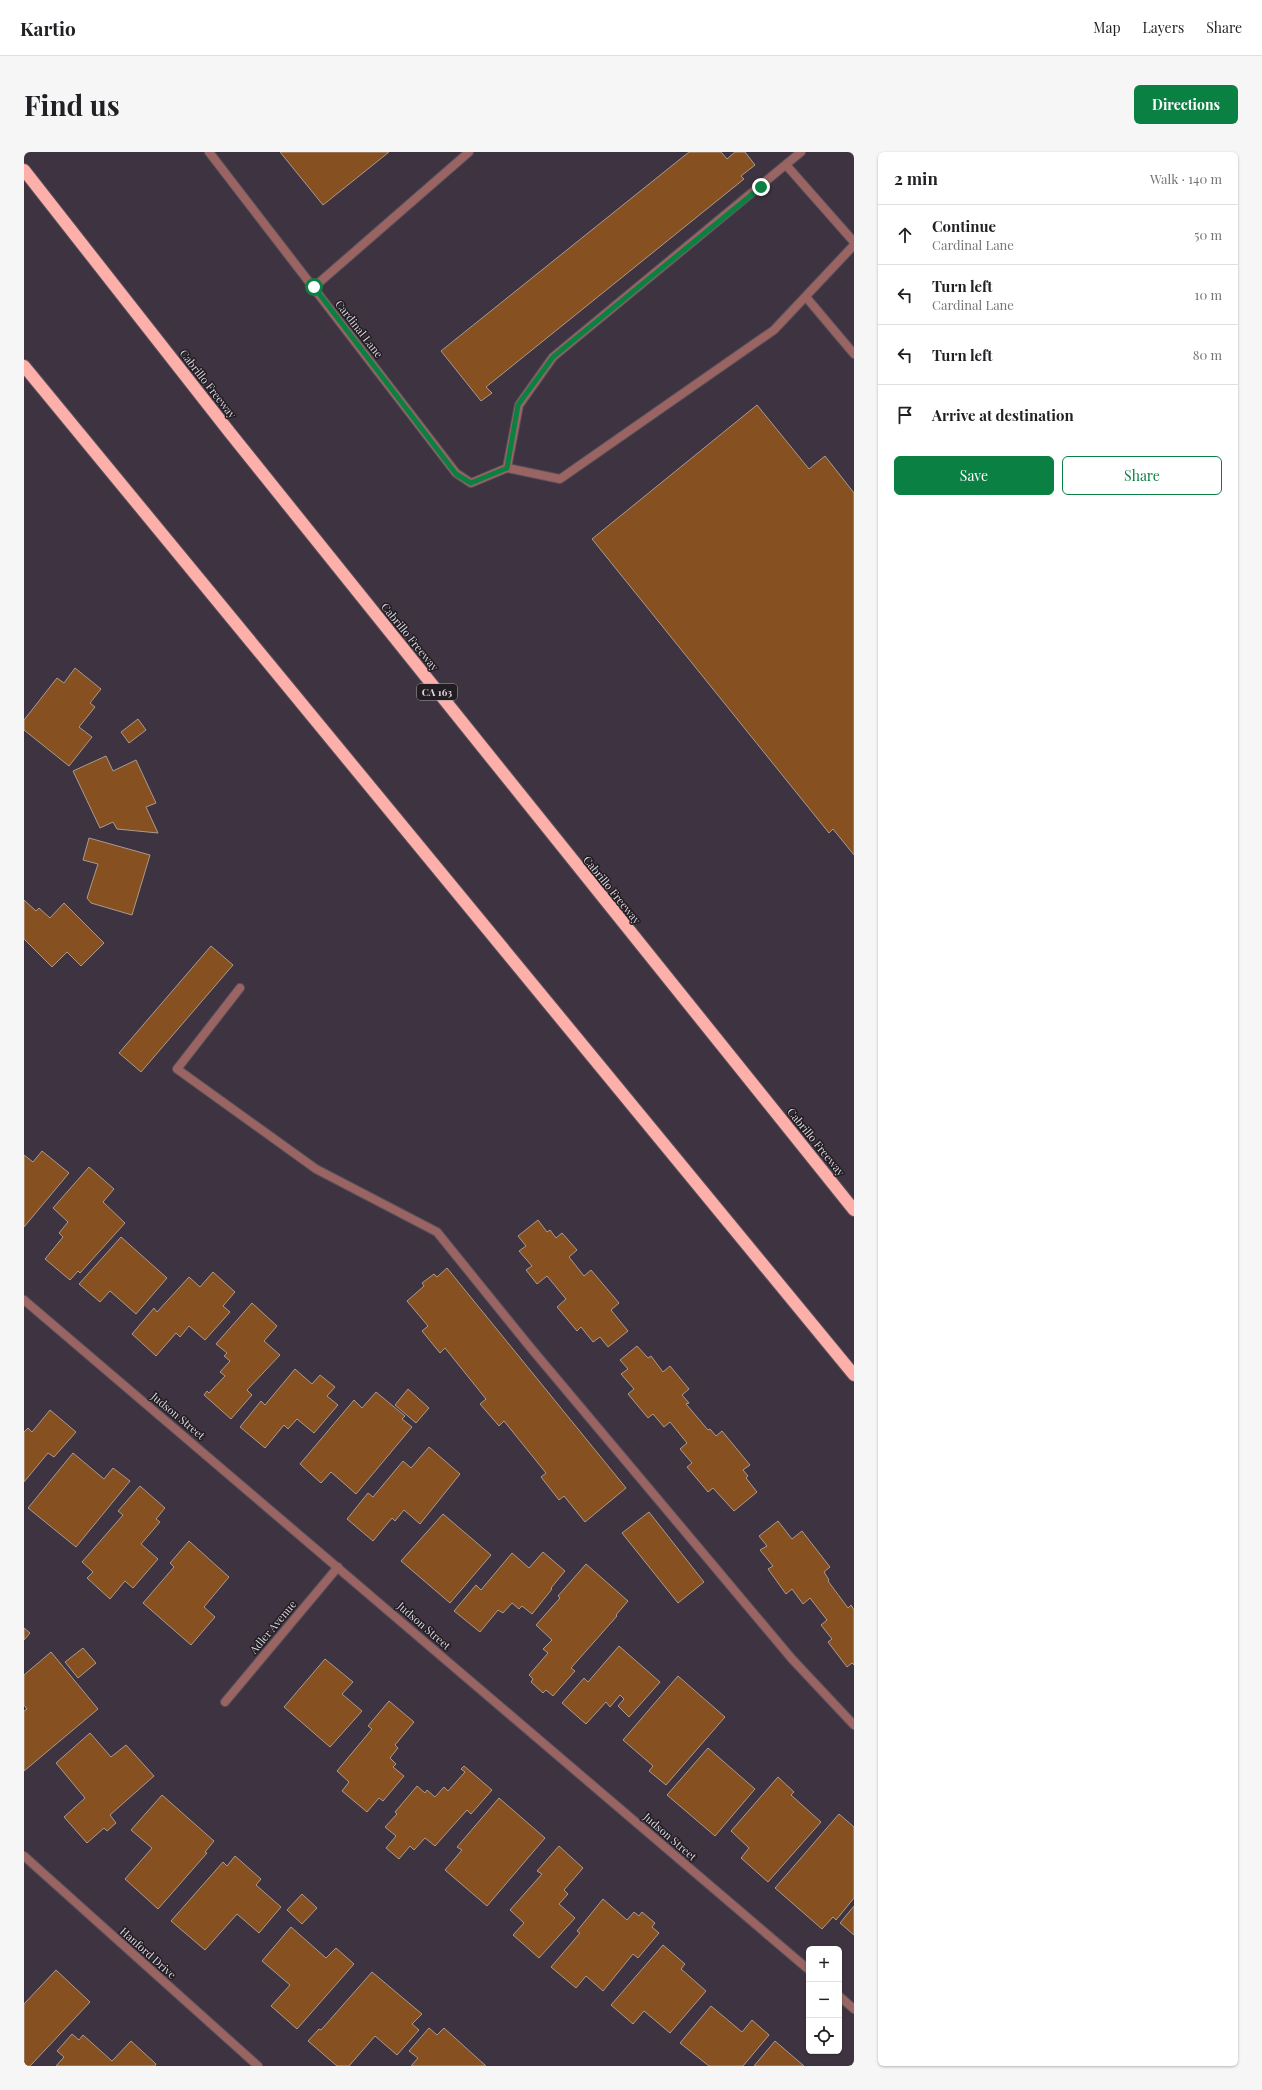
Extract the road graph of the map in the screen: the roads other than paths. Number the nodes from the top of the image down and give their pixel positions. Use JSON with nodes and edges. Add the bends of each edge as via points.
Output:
{"nodes":[{"id":1,"x":210,"y":152,"type":"edge"},
{"id":2,"x":469,"y":152,"type":"edge"},
{"id":3,"x":801,"y":152,"type":"edge"},
{"id":4,"x":787,"y":166,"type":"junction"},
{"id":5,"x":24,"y":170,"type":"edge"},
{"id":6,"x":854,"y":242,"type":"edge"},
{"id":7,"x":854,"y":245,"type":"edge"},
{"id":8,"x":314,"y":287,"type":"junction"},
{"id":9,"x":806,"y":296,"type":"junction"},
{"id":10,"x":854,"y":354,"type":"edge"},
{"id":11,"x":24,"y":366,"type":"edge"},
{"id":12,"x":507,"y":468,"type":"junction"},
{"id":13,"x":240,"y":988,"type":"dead end"},
{"id":14,"x":854,"y":1210,"type":"edge"},
{"id":15,"x":24,"y":1300,"type":"edge"},
{"id":16,"x":854,"y":1375,"type":"edge"},
{"id":17,"x":338,"y":1567,"type":"junction"},
{"id":18,"x":225,"y":1702,"type":"dead end"},
{"id":19,"x":854,"y":1725,"type":"edge"},
{"id":20,"x":24,"y":1856,"type":"edge"},
{"id":21,"x":806,"y":1967,"type":"edge"},
{"id":22,"x":842,"y":1999,"type":"edge"},
{"id":23,"x":854,"y":2009,"type":"edge"},
{"id":24,"x":258,"y":2066,"type":"edge"}],
"edges":[{"from":1,"to":8,"type":"street","name":"Cardinal Lane"},
{"from":2,"to":8,"type":"street"},
{"from":3,"to":4,"type":"street"},
{"from":4,"to":6,"type":"street"},
{"from":4,"to":12,"type":"street","via":[[553,357],[518,405]]},
{"from":5,"to":14,"type":"highway","name":"Cabrillo Freeway","number":"CA 163","via":[[231,434]]},
{"from":7,"to":9,"type":"street"},
{"from":8,"to":12,"type":"street","name":"Cardinal Lane","via":[[456,474],[471,483]]},
{"from":9,"to":10,"type":"street"},
{"from":9,"to":12,"type":"street","via":[[774,330],[560,479]]},
{"from":11,"to":16,"type":"highway"},
{"from":13,"to":19,"type":"street","via":[[177,1069],[316,1169],[437,1232],[530,1347],[792,1659]]},
{"from":15,"to":17,"type":"street","name":"Judson Street"},
{"from":17,"to":18,"type":"street","name":"Adler Avenue"},
{"from":17,"to":21,"type":"street","name":"Judson Street"},
{"from":20,"to":24,"type":"street","name":"Hanford Drive"},
{"from":22,"to":23,"type":"street"}]}
